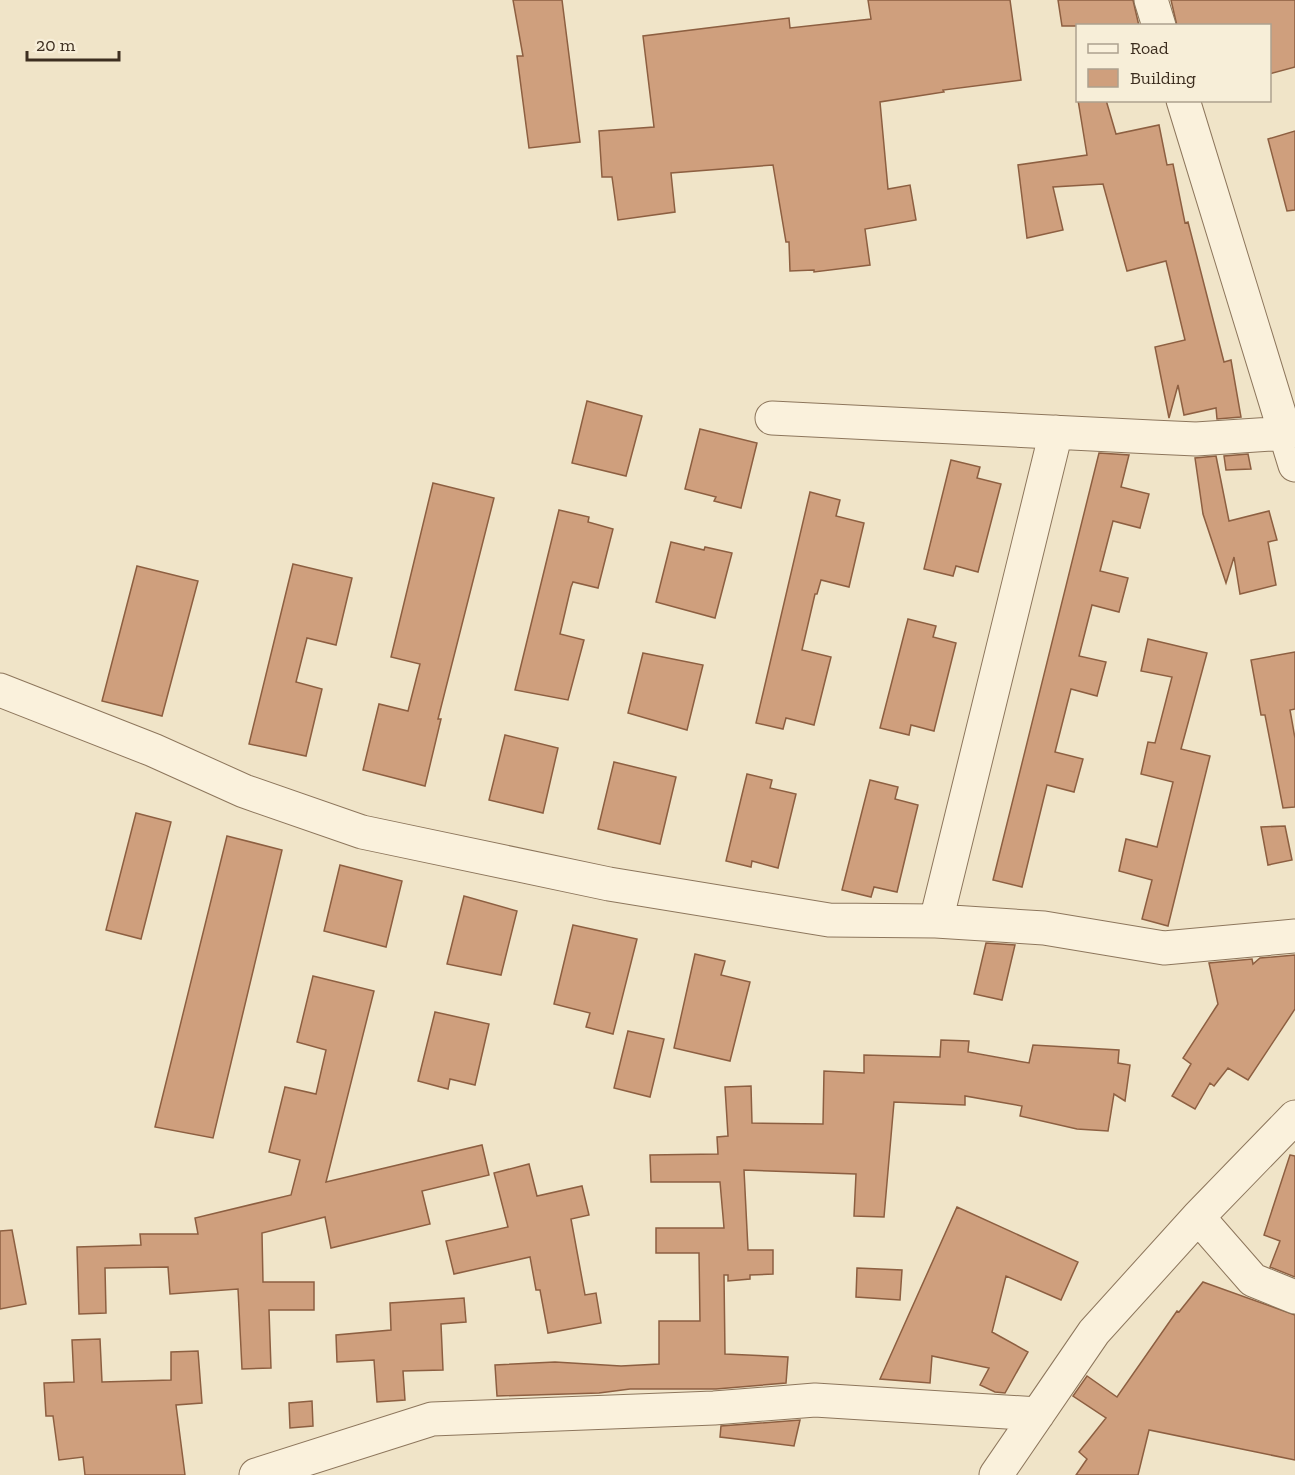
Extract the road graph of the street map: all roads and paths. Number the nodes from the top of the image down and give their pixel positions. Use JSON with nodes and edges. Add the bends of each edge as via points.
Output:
{"nodes":[{"id":1,"x":1151,"y":0,"type":"edge"},
{"id":2,"x":1158,"y":24,"type":"edge"},
{"id":3,"x":1184,"y":102,"type":"edge"},
{"id":4,"x":772,"y":418,"type":"dead end"},
{"id":5,"x":1056,"y":432,"type":"junction"},
{"id":6,"x":1292,"y":449,"type":"edge"},
{"id":7,"x":0,"y":690,"type":"edge"},
{"id":8,"x":936,"y":921,"type":"junction"},
{"id":9,"x":1295,"y":936,"type":"edge"},
{"id":10,"x":1295,"y":1117,"type":"edge"},
{"id":11,"x":1198,"y":1217,"type":"junction"},
{"id":12,"x":1295,"y":1298,"type":"edge"},
{"id":13,"x":1038,"y":1414,"type":"junction"},
{"id":14,"x":256,"y":1475,"type":"edge"},
{"id":15,"x":996,"y":1475,"type":"edge"}],
"edges":[{"from":1,"to":2,"type":"street"},
{"from":3,"to":6,"type":"street"},
{"from":4,"to":5,"type":"street"},
{"from":5,"to":6,"type":"street","via":[[1196,439]]},
{"from":5,"to":8,"type":"street"},
{"from":7,"to":8,"type":"street","via":[[153,750],[244,791],[362,832],[609,884],[829,920]]},
{"from":8,"to":9,"type":"street","via":[[1044,928],[1164,948]]},
{"from":10,"to":11,"type":"street"},
{"from":11,"to":12,"type":"street","via":[[1253,1280]]},
{"from":11,"to":13,"type":"street","via":[[1094,1332]]},
{"from":13,"to":14,"type":"street","via":[[815,1400],[432,1419]]},
{"from":13,"to":15,"type":"street"}]}
